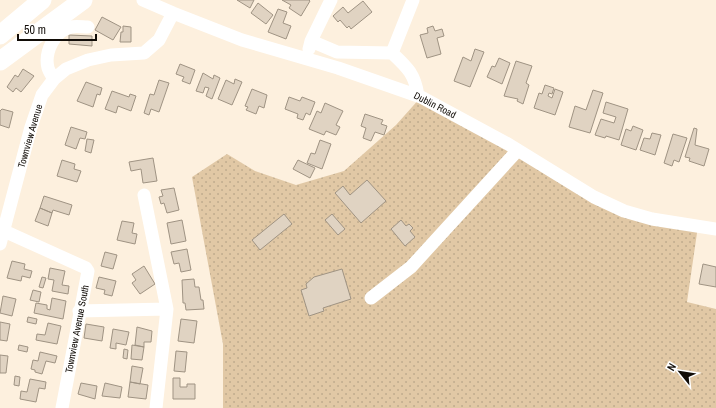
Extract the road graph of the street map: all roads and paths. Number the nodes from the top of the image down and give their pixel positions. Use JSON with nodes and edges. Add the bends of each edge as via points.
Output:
{"nodes":[{"id":1,"x":42,"y":0,"type":"edge"},
{"id":2,"x":83,"y":0,"type":"edge"},
{"id":3,"x":144,"y":0,"type":"edge"},
{"id":4,"x":331,"y":0,"type":"edge"},
{"id":5,"x":413,"y":0,"type":"edge"},
{"id":6,"x":172,"y":13,"type":"junction"},
{"id":7,"x":88,"y":28,"type":"dead end"},
{"id":8,"x":0,"y":35,"type":"edge"},
{"id":9,"x":311,"y":41,"type":"junction"},
{"id":10,"x":392,"y":53,"type":"junction"},
{"id":11,"x":306,"y":60,"type":"junction"},
{"id":12,"x":0,"y":61,"type":"edge"},
{"id":13,"x":54,"y":79,"type":"junction"},
{"id":14,"x":418,"y":96,"type":"junction"},
{"id":15,"x":518,"y":150,"type":"junction"},
{"id":16,"x":144,"y":195,"type":"dead end"},
{"id":17,"x":4,"y":216,"type":"edge"},
{"id":18,"x":716,"y":228,"type":"edge"},
{"id":19,"x":4,"y":231,"type":"junction"},
{"id":20,"x":0,"y":244,"type":"edge"},
{"id":21,"x":371,"y":298,"type":"dead end"},
{"id":22,"x":167,"y":309,"type":"junction"},
{"id":23,"x":79,"y":311,"type":"junction"},
{"id":24,"x":62,"y":408,"type":"edge"},
{"id":25,"x":156,"y":408,"type":"edge"}],
"edges":[{"from":1,"to":8,"type":"highway"},
{"from":2,"to":12,"type":"highway"},
{"from":3,"to":6,"type":"street","name":"Dublin Road"},
{"from":4,"to":9,"type":"street"},
{"from":5,"to":10,"type":"street"},
{"from":6,"to":11,"type":"street","name":"Dublin Road","via":[[242,40]]},
{"from":6,"to":13,"type":"street","name":"Townview Avenue","via":[[159,40],[144,53],[111,54],[88,60],[66,69]]},
{"from":7,"to":13,"type":"street","via":[[72,27],[62,30],[51,42],[47,60]]},
{"from":9,"to":10,"type":"street","via":[[337,52]]},
{"from":9,"to":11,"type":"street"},
{"from":10,"to":14,"type":"street","via":[[411,72]]},
{"from":11,"to":14,"type":"street","name":"Dublin Road","via":[[338,68]]},
{"from":13,"to":17,"type":"street","name":"Townview Avenue","via":[[42,95]]},
{"from":14,"to":15,"type":"street","name":"Dublin Road"},
{"from":15,"to":18,"type":"street","name":"Dublin Road","via":[[594,197],[624,211],[652,219]]},
{"from":15,"to":21,"type":"street","via":[[411,267]]},
{"from":16,"to":22,"type":"street"},
{"from":17,"to":19,"type":"street","name":"Townview Avenue"},
{"from":19,"to":20,"type":"street","name":"Townview Avenue"},
{"from":19,"to":23,"type":"street","name":"Townview Avenue South","via":[[86,268],[88,271]]},
{"from":22,"to":23,"type":"street"},
{"from":22,"to":25,"type":"street"},
{"from":23,"to":24,"type":"street","name":"Townview Avenue South"}]}
